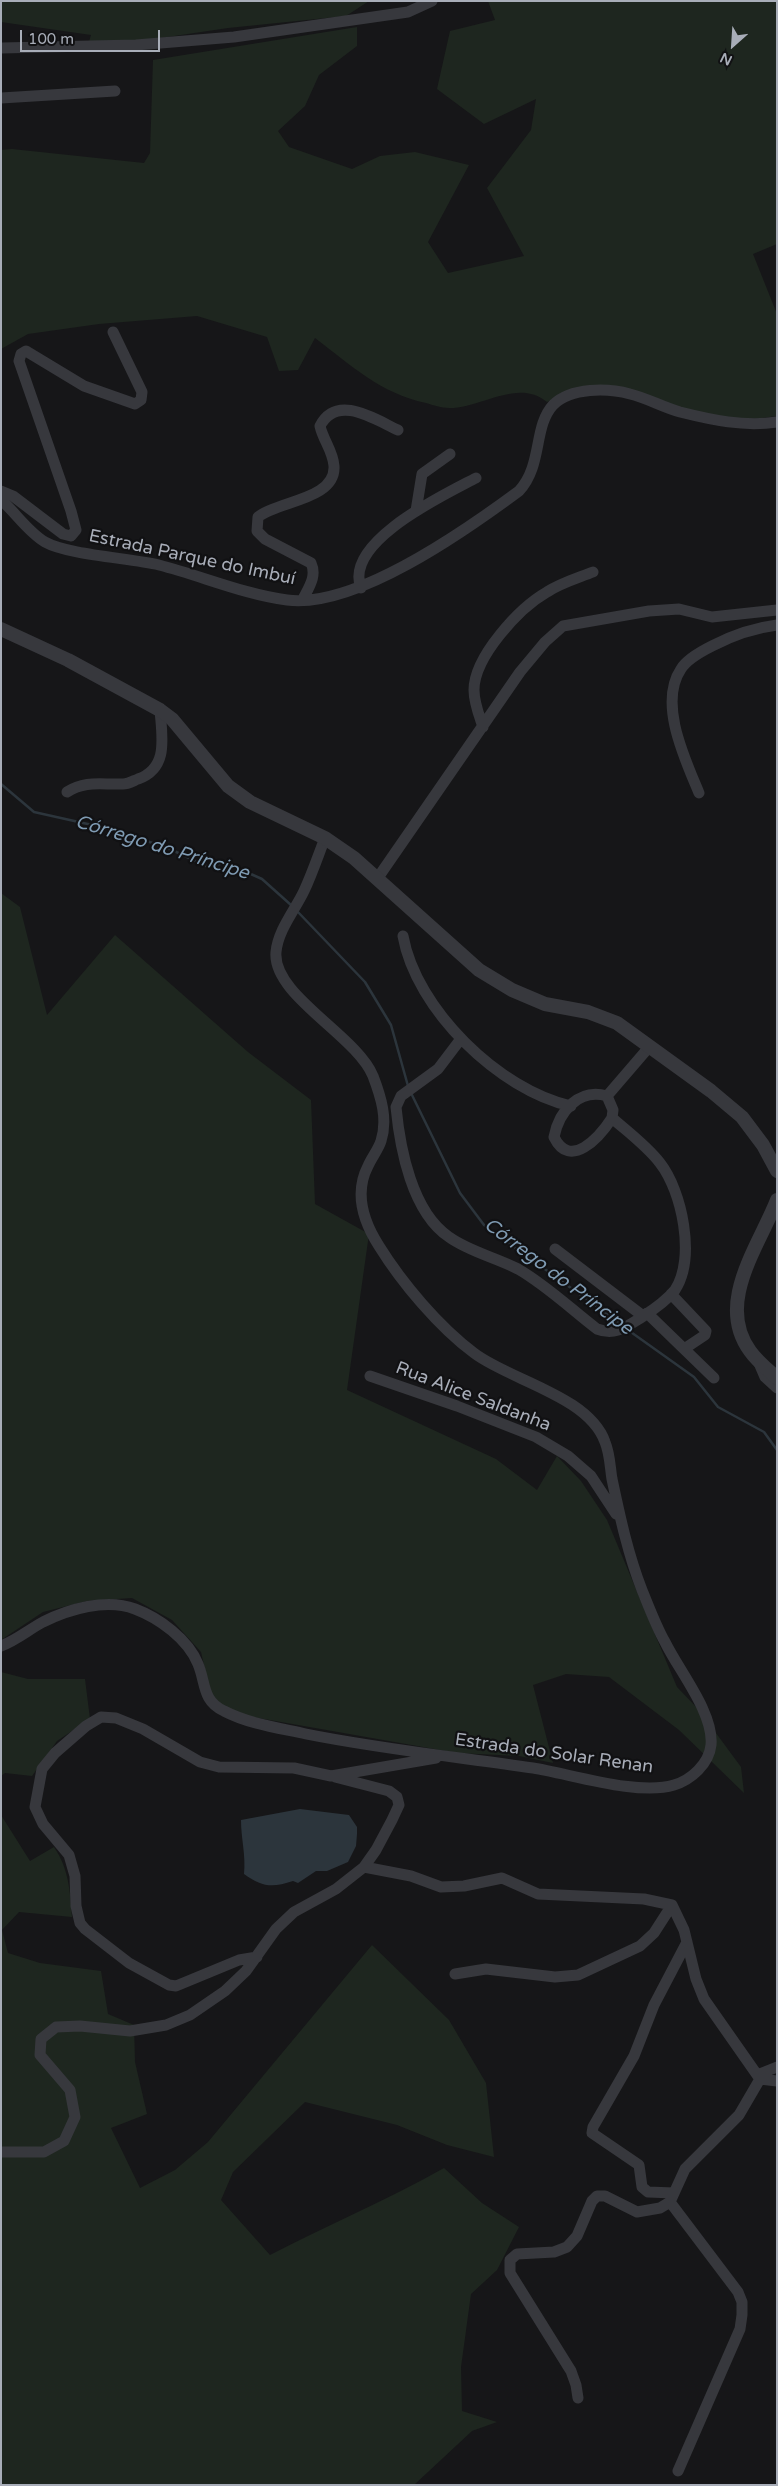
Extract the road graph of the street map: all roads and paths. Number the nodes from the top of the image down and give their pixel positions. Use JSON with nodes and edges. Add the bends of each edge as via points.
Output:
{"nodes":[{"id":1,"x":432,"y":1,"type":"edge"},
{"id":2,"x":1,"y":48,"type":"edge"},
{"id":3,"x":115,"y":90,"type":"dead end"},
{"id":4,"x":1,"y":98,"type":"edge"},
{"id":5,"x":113,"y":332,"type":"dead end"},
{"id":6,"x":777,"y":422,"type":"edge"},
{"id":7,"x":398,"y":430,"type":"dead end"},
{"id":8,"x":450,"y":454,"type":"dead end"},
{"id":9,"x":476,"y":478,"type":"dead end"},
{"id":10,"x":1,"y":491,"type":"edge"},
{"id":11,"x":1,"y":500,"type":"edge"},
{"id":12,"x":416,"y":511,"type":"junction"},
{"id":13,"x":593,"y":572,"type":"dead end"},
{"id":14,"x":361,"y":588,"type":"junction"},
{"id":15,"x":303,"y":600,"type":"junction"},
{"id":16,"x":777,"y":610,"type":"edge"},
{"id":17,"x":777,"y":625,"type":"edge"},
{"id":18,"x":1,"y":629,"type":"edge"},
{"id":19,"x":160,"y":710,"type":"junction"},
{"id":20,"x":483,"y":727,"type":"junction"},
{"id":21,"x":67,"y":792,"type":"dead end"},
{"id":22,"x":699,"y":793,"type":"dead end"},
{"id":23,"x":325,"y":838,"type":"junction"},
{"id":24,"x":377,"y":879,"type":"junction"},
{"id":25,"x":403,"y":936,"type":"dead end"},
{"id":26,"x":460,"y":1040,"type":"junction"},
{"id":27,"x":650,"y":1046,"type":"junction"},
{"id":28,"x":607,"y":1096,"type":"junction"},
{"id":29,"x":570,"y":1106,"type":"junction"},
{"id":30,"x":612,"y":1118,"type":"junction"},
{"id":31,"x":777,"y":1171,"type":"edge"},
{"id":32,"x":777,"y":1200,"type":"edge"},
{"id":33,"x":555,"y":1249,"type":"dead end"},
{"id":34,"x":671,"y":1294,"type":"junction"},
{"id":35,"x":645,"y":1315,"type":"junction"},
{"id":36,"x":684,"y":1349,"type":"junction"},
{"id":37,"x":758,"y":1361,"type":"junction"},
{"id":38,"x":370,"y":1376,"type":"dead end"},
{"id":39,"x":714,"y":1378,"type":"dead end"},
{"id":40,"x":777,"y":1378,"type":"edge"},
{"id":41,"x":777,"y":1388,"type":"edge"},
{"id":42,"x":620,"y":1520,"type":"junction"},
{"id":43,"x":1,"y":1646,"type":"edge"},
{"id":44,"x":450,"y":1756,"type":"junction"},
{"id":45,"x":331,"y":1776,"type":"junction"},
{"id":46,"x":364,"y":1867,"type":"junction"},
{"id":47,"x":672,"y":1905,"type":"junction"},
{"id":48,"x":687,"y":1942,"type":"junction"},
{"id":49,"x":257,"y":1957,"type":"junction"},
{"id":50,"x":455,"y":1974,"type":"dead end"},
{"id":51,"x":777,"y":2067,"type":"edge"},
{"id":52,"x":759,"y":2077,"type":"junction"},
{"id":53,"x":777,"y":2081,"type":"edge"},
{"id":54,"x":1,"y":2152,"type":"edge"},
{"id":55,"x":672,"y":2198,"type":"junction"},
{"id":56,"x":578,"y":2398,"type":"dead end"},
{"id":57,"x":678,"y":2471,"type":"dead end"}],
"edges":[{"from":1,"to":2,"type":"street","via":[[408,12],[234,37],[136,45]]},
{"from":3,"to":4,"type":"street"},
{"from":5,"to":10,"type":"street","via":[[142,392],[141,400],[134,404],[84,386],[26,351],[20,354],[19,361],[76,530],[71,536],[64,534],[13,496]]},
{"from":6,"to":14,"type":"street","name":"Estrada Parque do Imbuí","via":[[738,424],[679,412],[630,394],[590,390],[572,394],[553,405],[546,417],[534,466],[528,482],[519,491],[411,562]]},
{"from":7,"to":15,"type":"street","via":[[354,410],[333,413],[320,426],[334,468],[326,486],[315,494],[266,510],[258,517],[257,531],[265,538],[311,563],[313,578]]},
{"from":8,"to":12,"type":"street","via":[[422,474]]},
{"from":9,"to":12,"type":"street"},
{"from":11,"to":15,"type":"street","name":"Estrada Parque do Imbuí","via":[[36,535],[54,546],[160,565],[262,595]]},
{"from":12,"to":14,"type":"street","via":[[380,539],[362,559],[357,579]]},
{"from":13,"to":20,"type":"street","via":[[546,592],[493,644],[479,666],[474,689]]},
{"from":14,"to":15,"type":"street","name":"Estrada Parque do Imbuí","via":[[330,597]]},
{"from":16,"to":20,"type":"street","via":[[712,617],[679,609],[649,611],[563,626],[520,672]]},
{"from":17,"to":22,"type":"street","via":[[731,636],[702,651],[682,668],[675,682],[672,700],[679,744]]},
{"from":18,"to":19,"type":"street","via":[[68,660]]},
{"from":19,"to":21,"type":"street","via":[[162,750],[158,765],[146,776],[125,784],[79,785]]},
{"from":19,"to":23,"type":"street","via":[[172,719],[221,781],[240,796]]},
{"from":20,"to":24,"type":"street"},
{"from":23,"to":24,"type":"street"},
{"from":23,"to":42,"type":"street","name":"Estrada do Solar Renan","via":[[276,950],[281,975],[290,990],[369,1065],[382,1099],[384,1128],[380,1146],[359,1186],[360,1201],[376,1243],[435,1317],[472,1352],[499,1369],[563,1399],[584,1414],[601,1433],[607,1445]]},
{"from":24,"to":27,"type":"street","via":[[479,970],[545,1004],[588,1012],[617,1023]]},
{"from":25,"to":26,"type":"street","via":[[406,953],[434,1007]]},
{"from":26,"to":29,"type":"street","via":[[528,1090],[549,1101]]},
{"from":26,"to":35,"type":"street","via":[[438,1069],[401,1096],[396,1107],[415,1195],[426,1217],[448,1237],[516,1268],[536,1281],[597,1329],[608,1333]]},
{"from":27,"to":28,"type":"street"},
{"from":27,"to":31,"type":"street","via":[[742,1117]]},
{"from":28,"to":29,"type":"street","via":[[590,1093]]},
{"from":28,"to":30,"type":"street","via":[[613,1110]]},
{"from":29,"to":30,"type":"street","via":[[560,1116],[554,1137],[567,1152],[578,1151],[590,1143]]},
{"from":30,"to":34,"type":"street","via":[[659,1162],[674,1185],[685,1243],[683,1268]]},
{"from":32,"to":37,"type":"street","via":[[740,1279],[736,1298],[739,1327],[748,1349]]},
{"from":33,"to":35,"type":"street"},
{"from":34,"to":35,"type":"street"},
{"from":34,"to":36,"type":"street","via":[[706,1331]]},
{"from":35,"to":36,"type":"street"},
{"from":36,"to":39,"type":"street"},
{"from":37,"to":40,"type":"street"},
{"from":37,"to":41,"type":"street","via":[[765,1377]]},
{"from":38,"to":42,"type":"street","name":"Rua Alice Saldanha","via":[[518,1430],[560,1451],[591,1476]]},
{"from":42,"to":44,"type":"street","name":"Estrada do Solar Renan","via":[[640,1586],[663,1640],[704,1709],[712,1744],[705,1762],[691,1776],[674,1785],[645,1789]]},
{"from":43,"to":44,"type":"street","name":"Estrada do Solar Renan","via":[[44,1622],[89,1606],[116,1604],[134,1608],[162,1623],[187,1645],[198,1663],[206,1696],[227,1713],[273,1727],[328,1738]]},
{"from":44,"to":45,"type":"street"},
{"from":45,"to":46,"type":"street","via":[[390,1791],[397,1797],[399,1806]]},
{"from":45,"to":49,"type":"street","via":[[294,1768],[220,1767],[200,1762],[143,1729],[116,1718],[101,1717],[55,1753],[42,1769],[35,1807],[43,1824],[69,1855],[75,1876],[76,1906],[85,1929],[129,1963],[169,1986],[239,1960]]},
{"from":46,"to":47,"type":"street","via":[[411,1876],[441,1887],[502,1878],[538,1894],[644,1899]]},
{"from":46,"to":49,"type":"street","via":[[336,1889],[294,1912],[276,1929]]},
{"from":47,"to":48,"type":"street"},
{"from":47,"to":50,"type":"street","via":[[654,1934],[640,1946],[578,1975],[556,1977],[486,1969]]},
{"from":48,"to":52,"type":"street","via":[[704,1999]]},
{"from":48,"to":55,"type":"street","via":[[654,2005],[634,2056],[592,2127],[592,2133],[639,2165],[642,2188]]},
{"from":49,"to":54,"type":"street","via":[[225,1991],[166,2025],[130,2031],[80,2026],[56,2028],[41,2039],[40,2055],[70,2090],[75,2117],[64,2141],[44,2152]]},
{"from":51,"to":52,"type":"street"},
{"from":52,"to":53,"type":"street"},
{"from":52,"to":55,"type":"street","via":[[739,2115],[686,2169]]},
{"from":55,"to":56,"type":"street","via":[[660,2208],[637,2212],[605,2196],[597,2196],[567,2247],[554,2252],[517,2254],[510,2260],[510,2273],[571,2371]]},
{"from":55,"to":57,"type":"street","via":[[742,2302],[740,2329]]}]}
